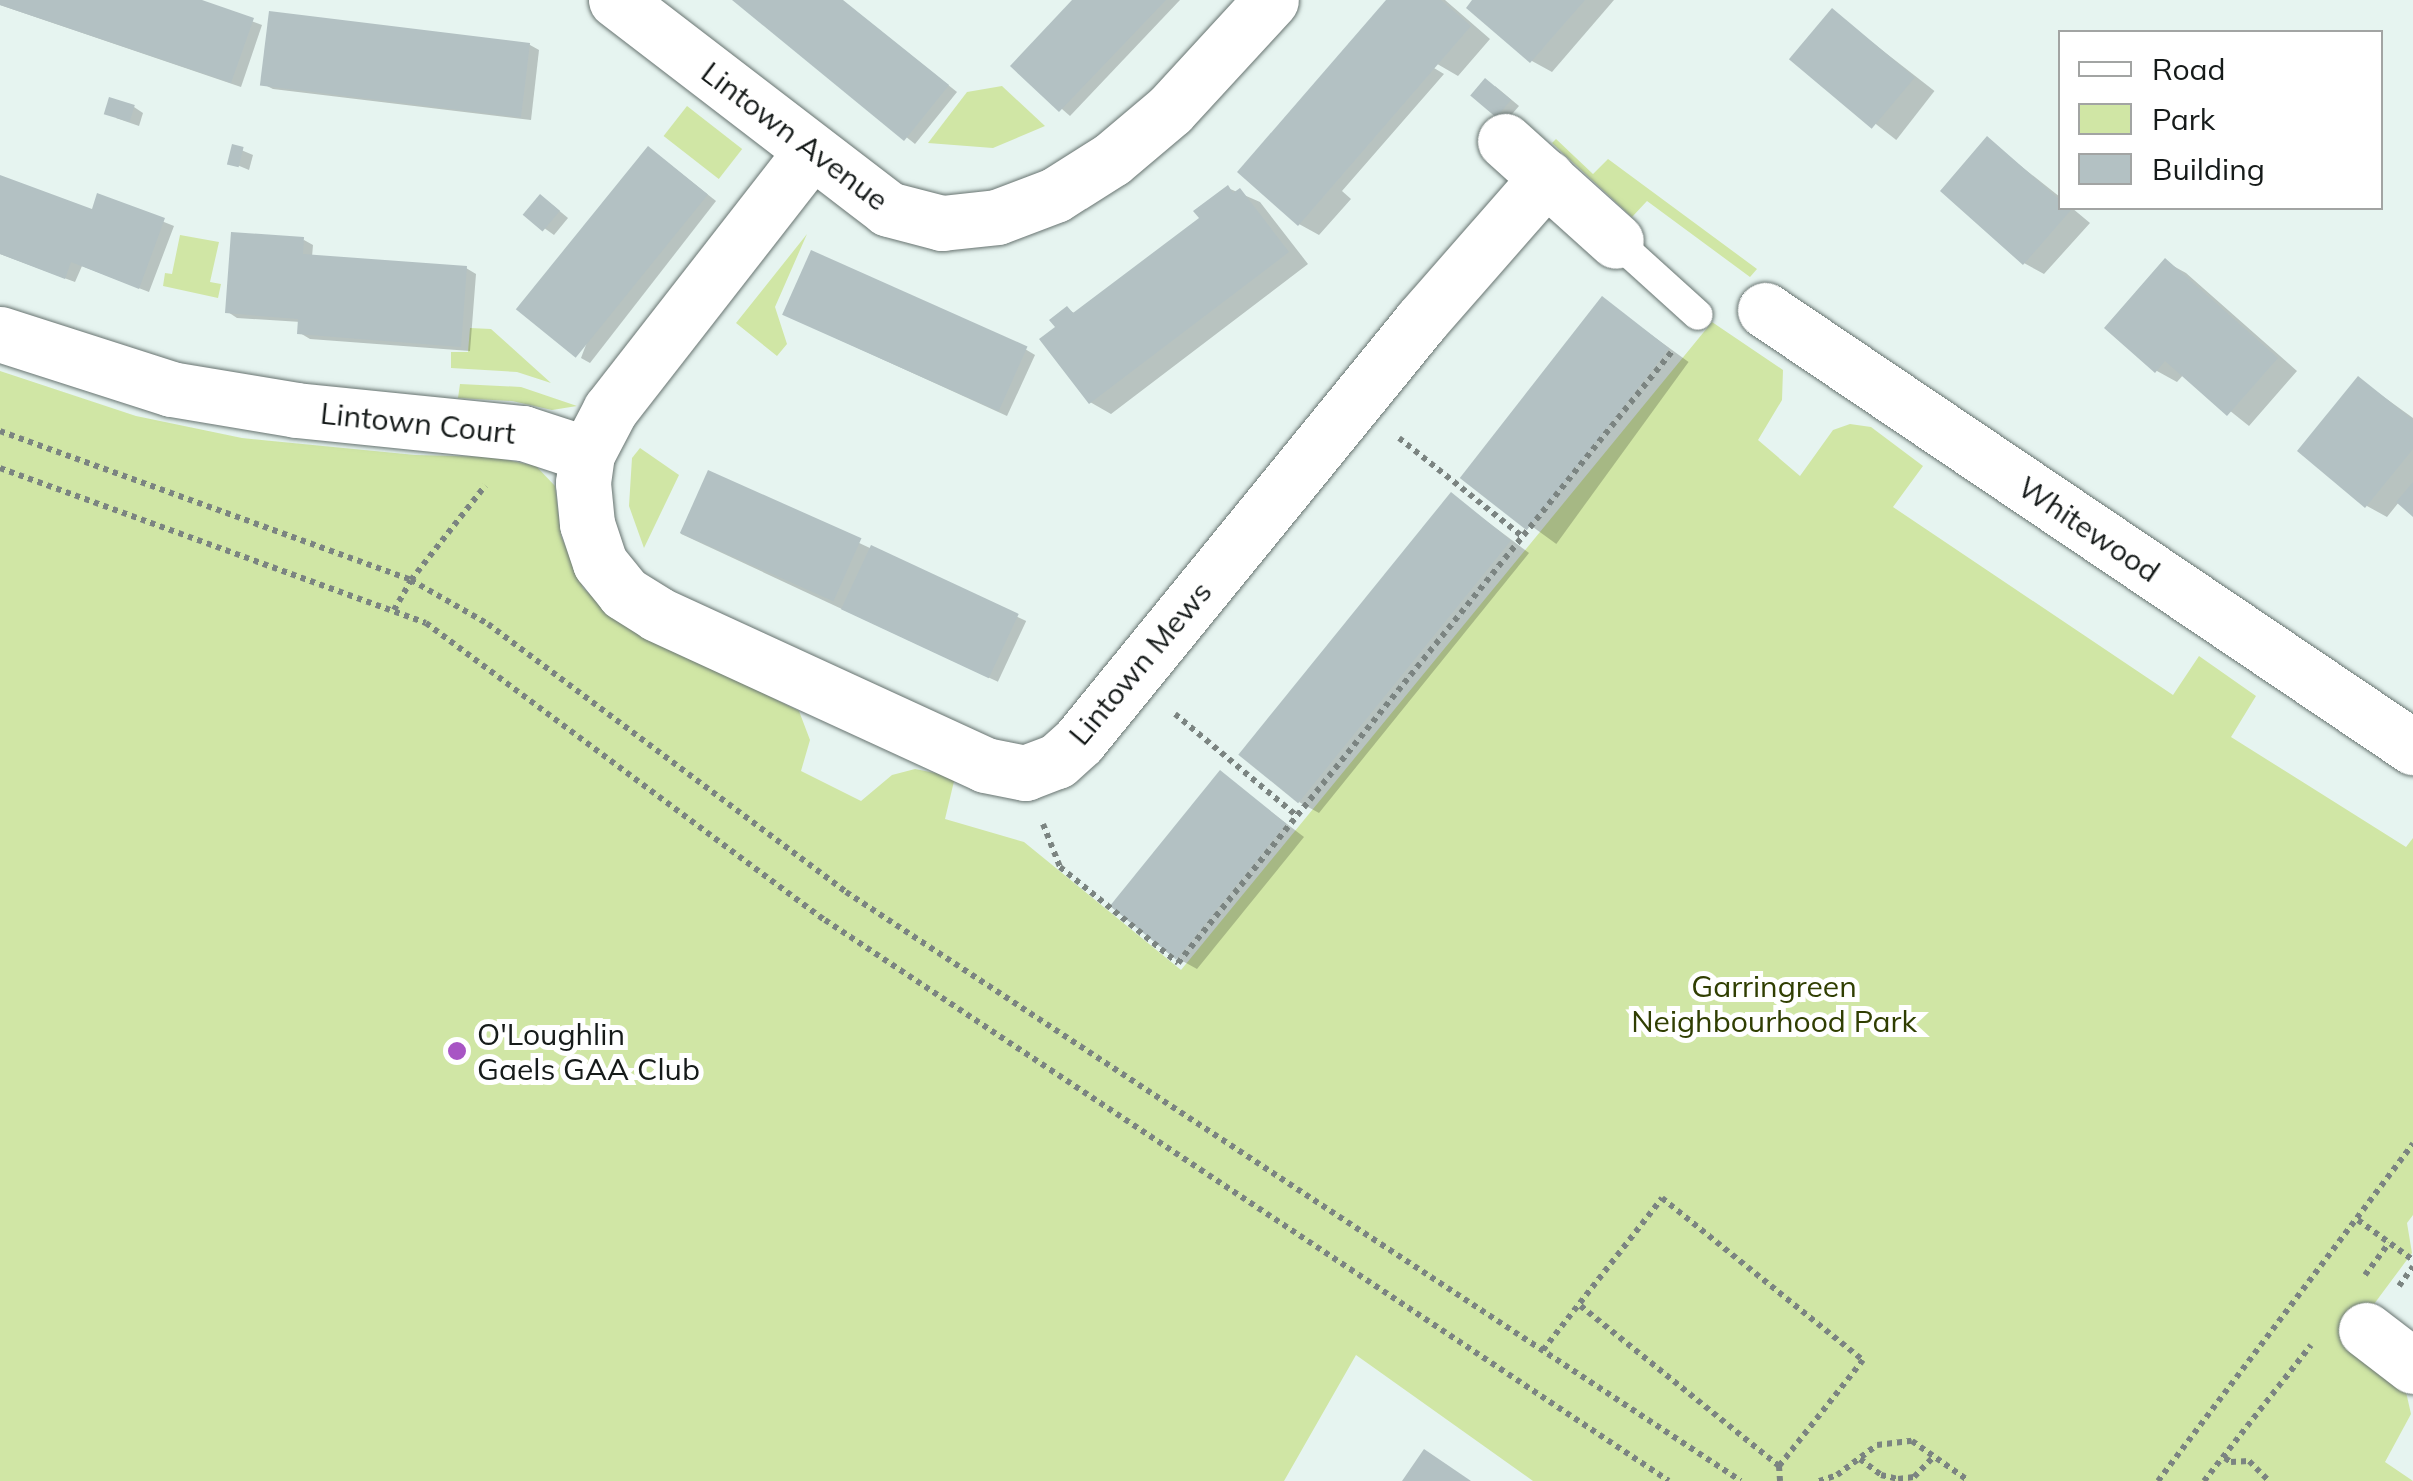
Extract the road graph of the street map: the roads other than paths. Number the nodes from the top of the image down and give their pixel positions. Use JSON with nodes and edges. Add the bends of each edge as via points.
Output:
{"nodes":[{"id":1,"x":616,"y":0,"type":"edge"},
{"id":2,"x":1272,"y":0,"type":"edge"},
{"id":3,"x":1505,"y":141,"type":"dead end"},
{"id":4,"x":810,"y":152,"type":"junction"},
{"id":5,"x":1547,"y":177,"type":"junction"},
{"id":6,"x":1616,"y":241,"type":"joint"},
{"id":7,"x":1765,"y":310,"type":"dead end"},
{"id":8,"x":1698,"y":315,"type":"road end"},
{"id":9,"x":0,"y":334,"type":"edge"},
{"id":10,"x":587,"y":454,"type":"junction"},
{"id":11,"x":2413,"y":747,"type":"edge"},
{"id":12,"x":2346,"y":1318,"type":"road end"},
{"id":13,"x":2413,"y":1366,"type":"edge"}],
"edges":[{"from":1,"to":4,"type":"street","name":"Lintown Avenue"},
{"from":2,"to":4,"type":"street","name":"Lintown Avenue","via":[[1170,110],[1112,159],[1055,195],[997,216],[942,223],[888,209]]},
{"from":3,"to":5,"type":"street"},
{"from":4,"to":10,"type":"street","via":[[610,410]]},
{"from":5,"to":6,"type":"street"},
{"from":5,"to":10,"type":"street","name":"Lintown Mews","via":[[1421,320],[1079,740],[1057,761],[1024,773],[984,765],[624,593],[600,563],[587,524]]},
{"from":6,"to":8,"type":"lane"},
{"from":7,"to":11,"type":"street","name":"Whitewood"},
{"from":9,"to":10,"type":"street","name":"Lintown Court","via":[[172,389],[296,410],[523,433]]},
{"from":12,"to":13,"type":"street"}]}
